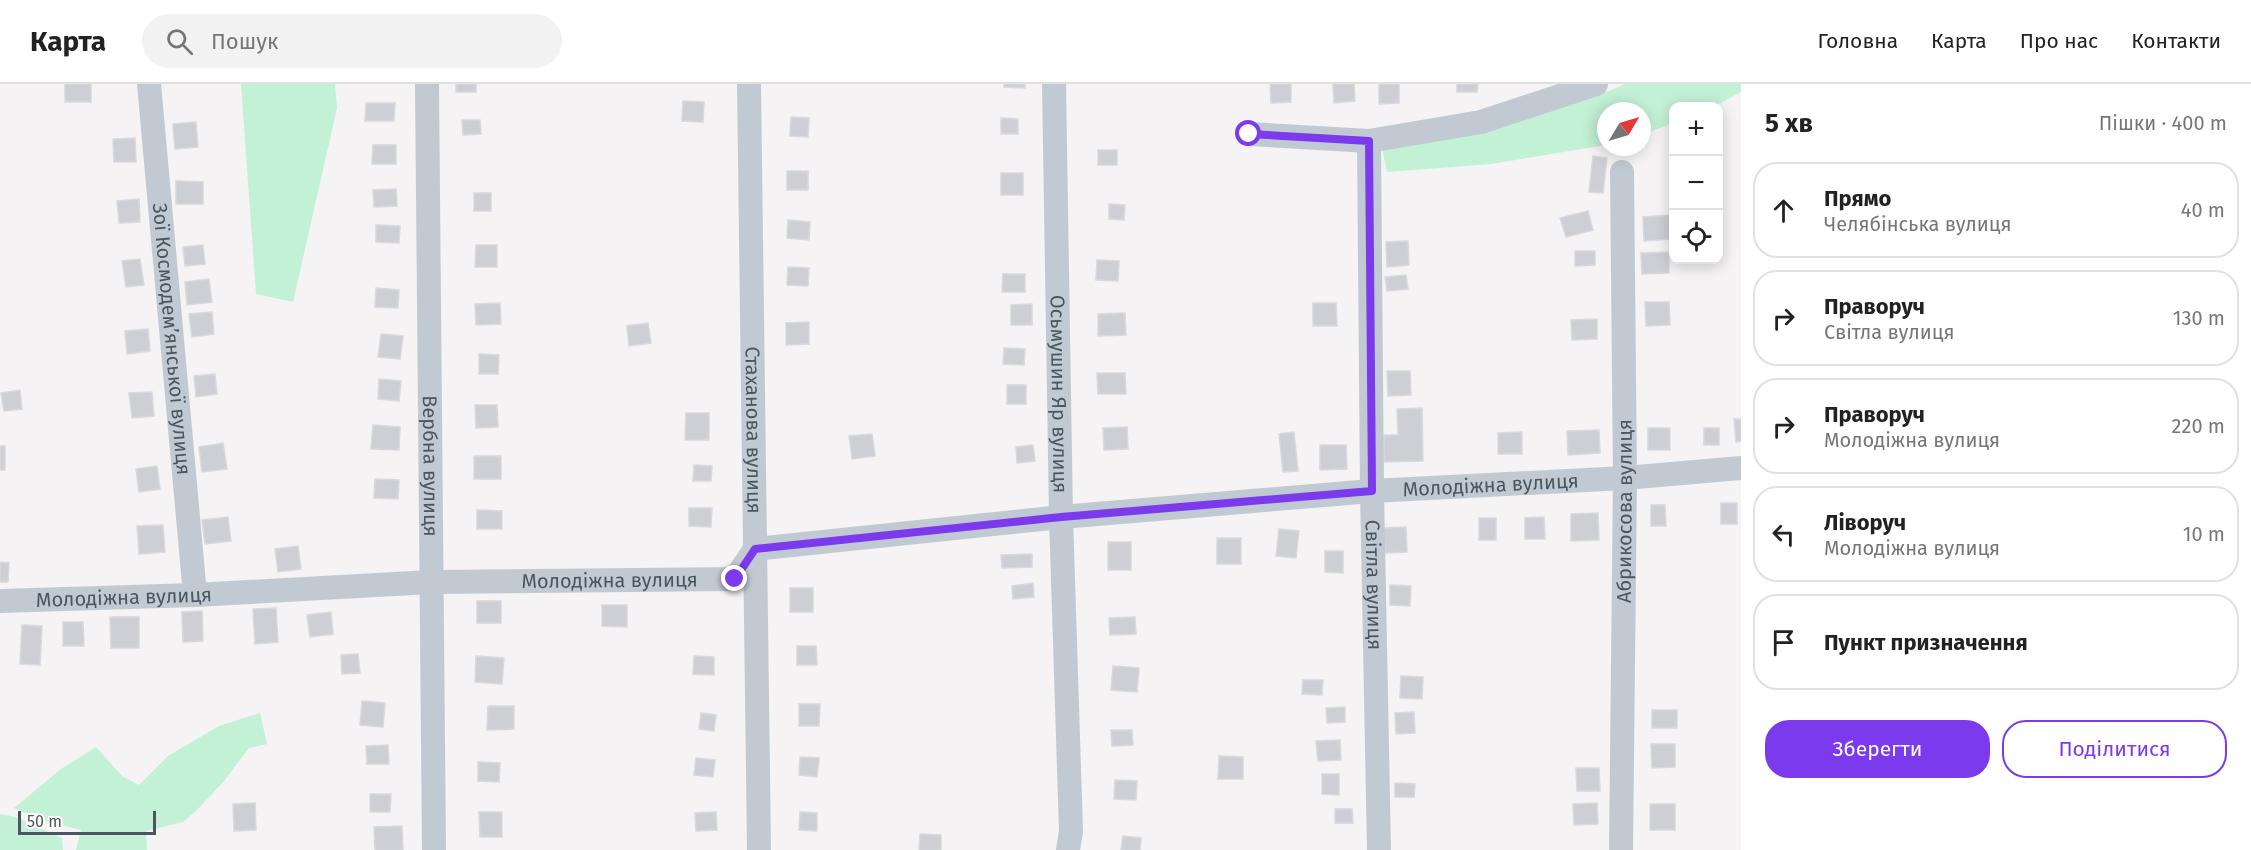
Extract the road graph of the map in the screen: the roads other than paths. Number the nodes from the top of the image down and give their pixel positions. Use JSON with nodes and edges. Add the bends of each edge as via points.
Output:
{"nodes":[{"id":1,"x":149,"y":84,"type":"edge"},
{"id":2,"x":427,"y":84,"type":"edge"},
{"id":3,"x":749,"y":84,"type":"edge"},
{"id":4,"x":1054,"y":84,"type":"edge"},
{"id":5,"x":1596,"y":84,"type":"edge"},
{"id":6,"x":1249,"y":134,"type":"dead end"},
{"id":7,"x":1369,"y":141,"type":"junction"},
{"id":8,"x":1622,"y":172,"type":"dead end"},
{"id":9,"x":1741,"y":468,"type":"edge"},
{"id":10,"x":1625,"y":478,"type":"junction"},
{"id":11,"x":1372,"y":491,"type":"junction"},
{"id":12,"x":1061,"y":517,"type":"junction"},
{"id":13,"x":755,"y":549,"type":"junction"},
{"id":14,"x":431,"y":582,"type":"junction"},
{"id":15,"x":195,"y":595,"type":"junction"},
{"id":16,"x":0,"y":601,"type":"edge"},
{"id":17,"x":434,"y":850,"type":"edge"},
{"id":18,"x":759,"y":850,"type":"edge"},
{"id":19,"x":1068,"y":850,"type":"edge"},
{"id":20,"x":1379,"y":850,"type":"edge"},
{"id":21,"x":1621,"y":850,"type":"edge"}],
"edges":[{"from":1,"to":15,"type":"street","name":"Зої Космодем’янської вулиця"},
{"from":2,"to":14,"type":"street","name":"Вербна вулиця"},
{"from":3,"to":13,"type":"street","name":"Стаханова вулиця"},
{"from":4,"to":12,"type":"street","name":"Осьмушин Яр вулиця"},
{"from":5,"to":7,"type":"street","via":[[1480,122]]},
{"from":6,"to":7,"type":"street"},
{"from":7,"to":11,"type":"street","name":"Світла вулиця"},
{"from":8,"to":10,"type":"street","name":"Абрикосова вулиця"},
{"from":9,"to":10,"type":"street","name":"Молодіжна вулиця"},
{"from":10,"to":11,"type":"street","name":"Молодіжна вулиця"},
{"from":10,"to":21,"type":"street","name":"Абрикосова вулиця"},
{"from":11,"to":12,"type":"street","name":"Молодіжна вулиця"},
{"from":11,"to":20,"type":"street","name":"Світла вулиця"},
{"from":12,"to":13,"type":"street","name":"Молодіжна вулиця"},
{"from":12,"to":19,"type":"street","name":"Осьмушин Яр вулиця","via":[[1071,831]]},
{"from":13,"to":14,"type":"street","name":"Молодіжна вулиця","via":[[735,579]]},
{"from":13,"to":18,"type":"street","name":"Стаханова вулиця"},
{"from":14,"to":15,"type":"street","name":"Молодіжна вулиця"},
{"from":14,"to":17,"type":"street","name":"Вербна вулиця"},
{"from":15,"to":16,"type":"street","name":"Молодіжна вулиця"}]}
